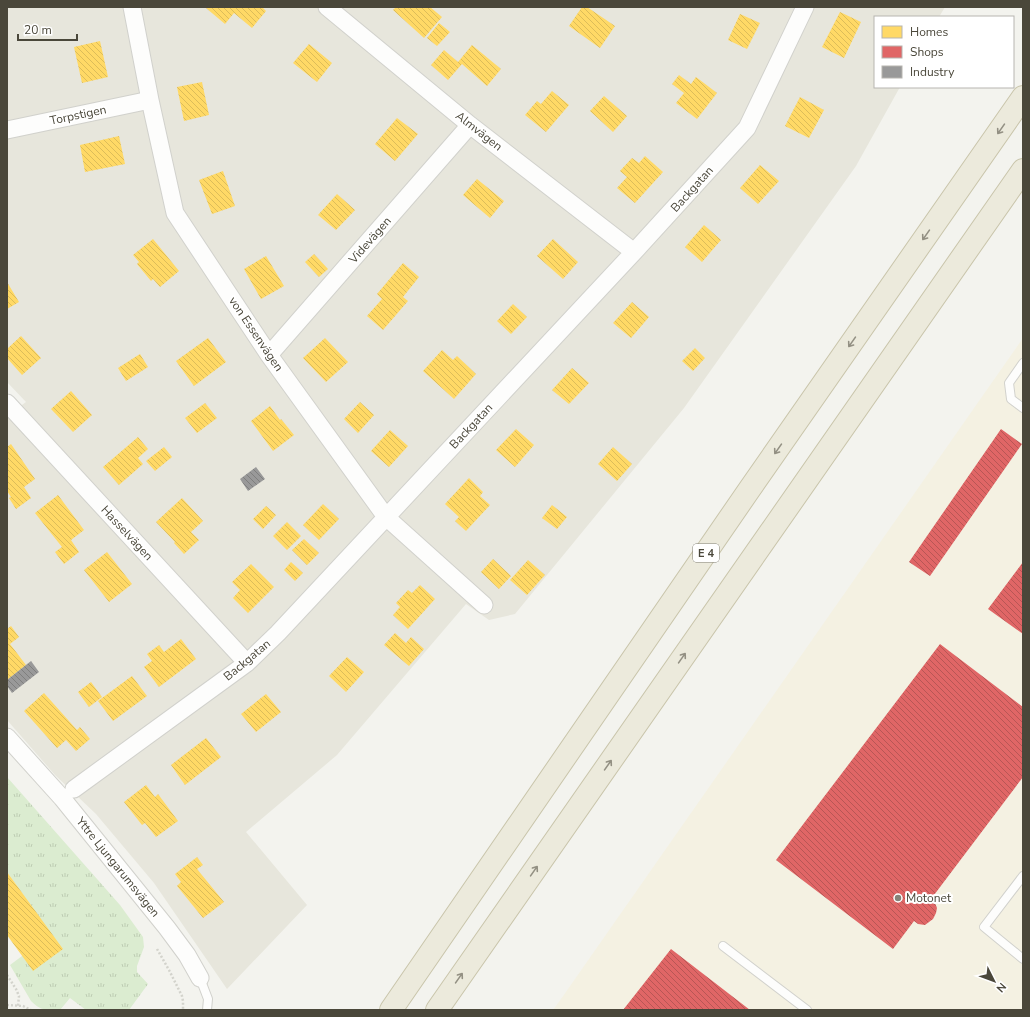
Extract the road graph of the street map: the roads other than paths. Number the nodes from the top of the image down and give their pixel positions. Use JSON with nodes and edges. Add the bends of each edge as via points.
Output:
{"nodes":[{"id":1,"x":132,"y":7,"type":"edge"},
{"id":2,"x":328,"y":7,"type":"edge"},
{"id":3,"x":805,"y":7,"type":"edge"},
{"id":4,"x":1023,"y":97,"type":"edge"},
{"id":5,"x":150,"y":100,"type":"junction"},
{"id":6,"x":470,"y":125,"type":"junction"},
{"id":7,"x":7,"y":130,"type":"edge"},
{"id":8,"x":1023,"y":170,"type":"edge"},
{"id":9,"x":634,"y":252,"type":"junction"},
{"id":10,"x":269,"y":355,"type":"junction"},
{"id":11,"x":1023,"y":364,"type":"edge"},
{"id":12,"x":7,"y":403,"type":"edge"},
{"id":13,"x":1023,"y":408,"type":"edge"},
{"id":14,"x":386,"y":517,"type":"junction"},
{"id":15,"x":484,"y":605,"type":"dead end"},
{"id":16,"x":247,"y":662,"type":"junction"},
{"id":17,"x":7,"y":737,"type":"edge"},
{"id":18,"x":74,"y":789,"type":"dead end"},
{"id":19,"x":1023,"y":876,"type":"edge"},
{"id":20,"x":723,"y":946,"type":"dead end"},
{"id":21,"x":1023,"y":959,"type":"edge"},
{"id":22,"x":200,"y":978,"type":"joint"},
{"id":23,"x":207,"y":1010,"type":"edge"},
{"id":24,"x":391,"y":1010,"type":"edge"},
{"id":25,"x":437,"y":1010,"type":"edge"},
{"id":26,"x":807,"y":1010,"type":"edge"}],
"edges":[{"from":1,"to":5,"type":"street","name":"von Essenvägen"},
{"from":2,"to":6,"type":"street","name":"Almvägen"},
{"from":3,"to":9,"type":"street","name":"Backgatan","via":[[747,128]]},
{"from":4,"to":24,"type":"highway","number":"E 4","one_way":true},
{"from":5,"to":7,"type":"street","name":"Torpstigen"},
{"from":5,"to":10,"type":"street","name":"von Essenvägen","via":[[175,213]]},
{"from":6,"to":9,"type":"street","name":"Almvägen"},
{"from":6,"to":10,"type":"street","name":"Videvägen"},
{"from":25,"to":8,"type":"highway","one_way":true},
{"from":9,"to":14,"type":"street","name":"Backgatan"},
{"from":10,"to":14,"type":"street","name":"von Essenvägen"},
{"from":11,"to":13,"type":"lane","via":[[1009,383],[1011,399]]},
{"from":12,"to":16,"type":"street","name":"Hasselvägen"},
{"from":14,"to":15,"type":"street","name":"von Essenvägen"},
{"from":14,"to":16,"type":"street","name":"Backgatan","via":[[278,633]]},
{"from":16,"to":18,"type":"street","name":"Backgatan"},
{"from":17,"to":22,"type":"street","name":"Yttre Ljungarumsvägen","via":[[62,798],[167,928]]},
{"from":19,"to":21,"type":"lane","via":[[984,927]]},
{"from":20,"to":26,"type":"lane"},
{"from":22,"to":23,"type":"lane","name":"Yttre Ljungarumsvägen","via":[[208,999]]}]}
